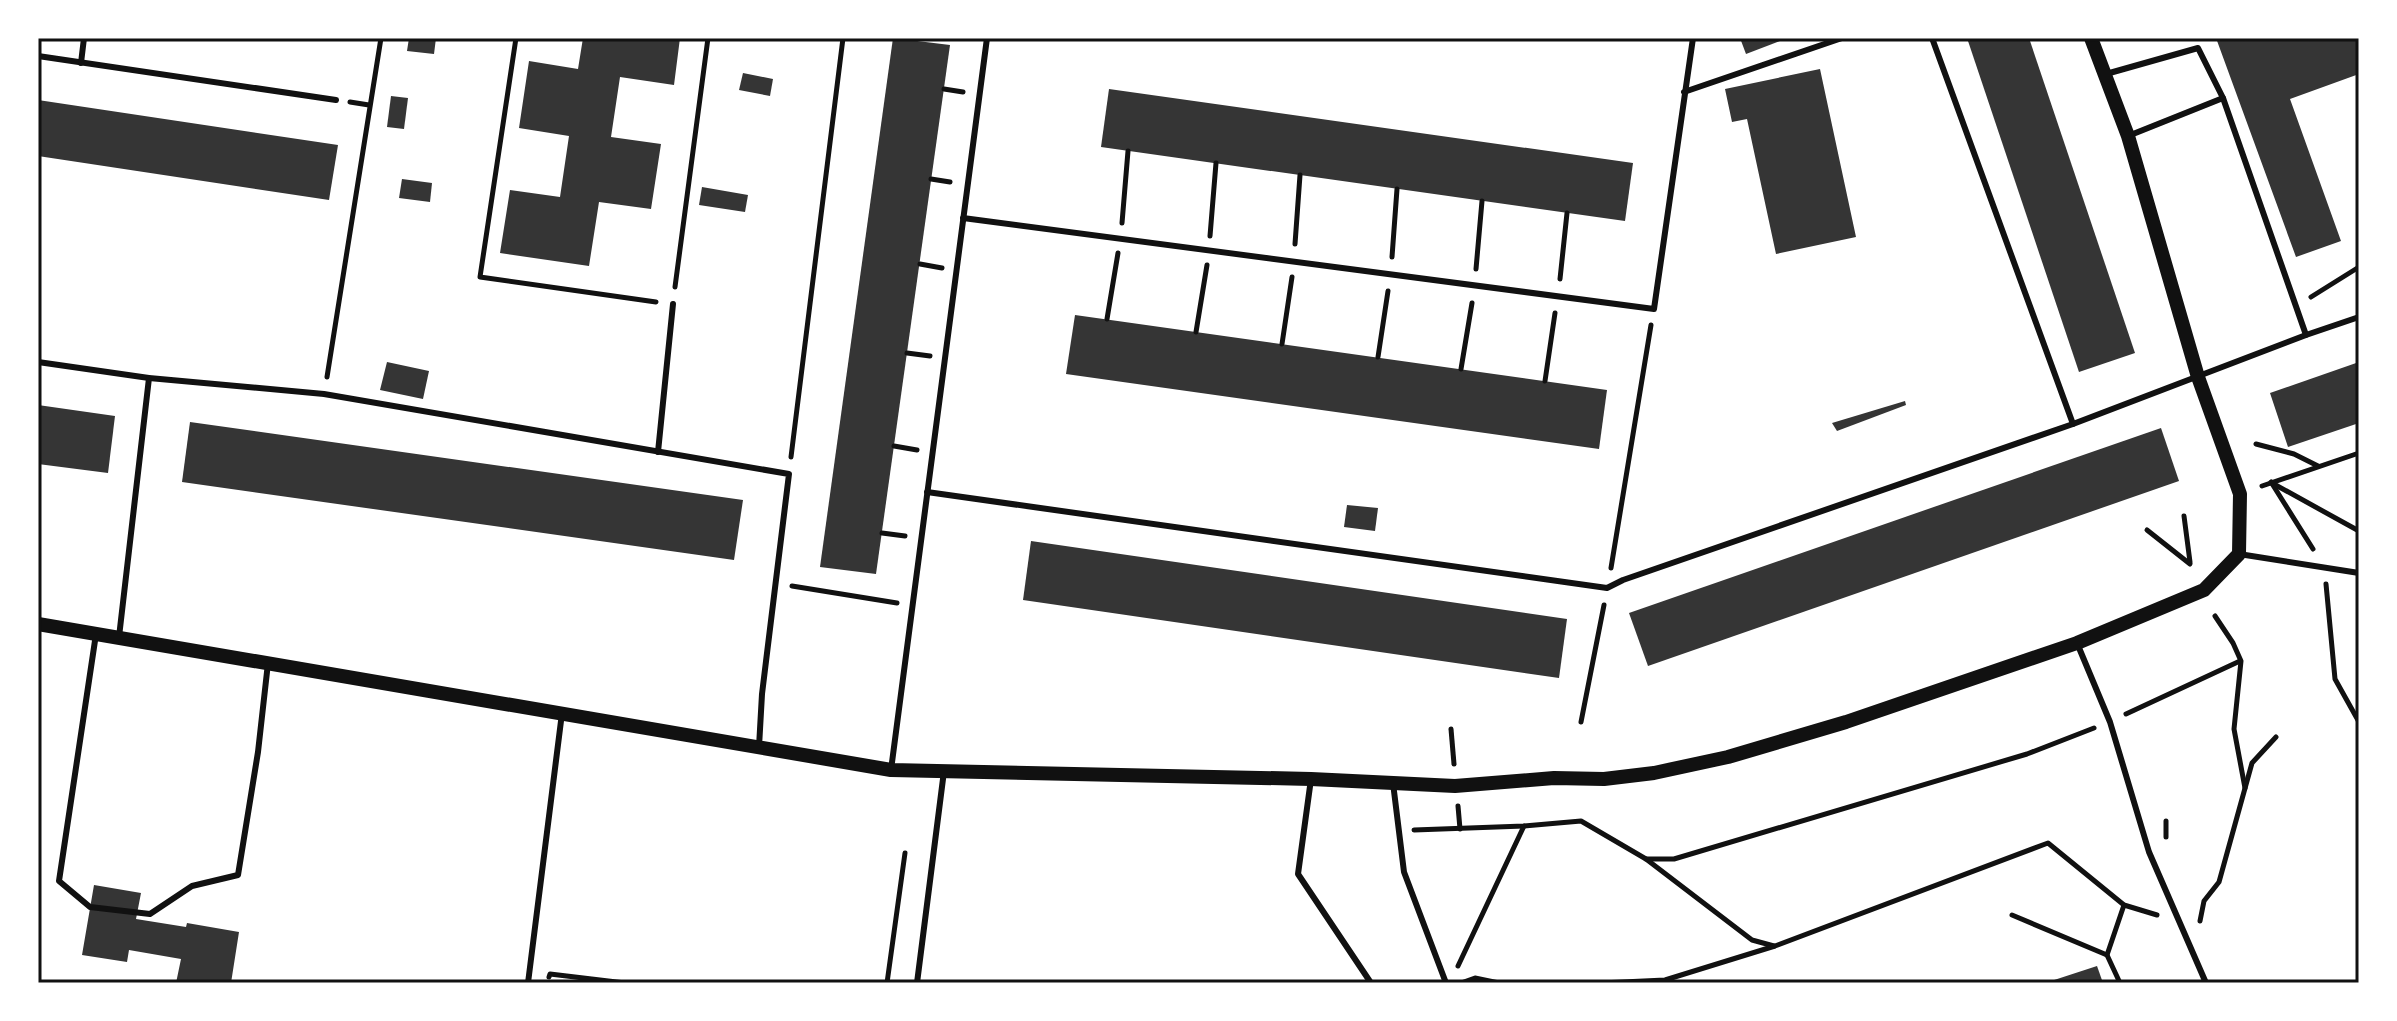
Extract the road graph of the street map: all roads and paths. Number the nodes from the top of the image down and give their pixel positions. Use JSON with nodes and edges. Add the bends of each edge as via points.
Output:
{"nodes":[{"id":1,"x":84,"y":38,"type":"edge"},
{"id":2,"x":381,"y":38,"type":"edge"},
{"id":3,"x":516,"y":38,"type":"edge"},
{"id":4,"x":708,"y":38,"type":"edge"},
{"id":5,"x":843,"y":38,"type":"edge"},
{"id":6,"x":987,"y":38,"type":"edge"},
{"id":7,"x":1693,"y":38,"type":"edge"},
{"id":8,"x":1842,"y":38,"type":"edge"},
{"id":9,"x":1932,"y":38,"type":"edge"},
{"id":10,"x":2091,"y":38,"type":"edge"},
{"id":11,"x":38,"y":56,"type":"edge"},
{"id":12,"x":81,"y":63,"type":"junction"},
{"id":13,"x":2106,"y":74,"type":"junction"},
{"id":14,"x":1684,"y":92,"type":"junction"},
{"id":15,"x":2223,"y":98,"type":"junction"},
{"id":16,"x":336,"y":100,"type":"dead end"},
{"id":17,"x":2128,"y":136,"type":"junction"},
{"id":18,"x":963,"y":218,"type":"junction"},
{"id":19,"x":2359,"y":267,"type":"edge"},
{"id":20,"x":673,"y":304,"type":"junction"},
{"id":21,"x":2297,"y":306,"type":"junction"},
{"id":22,"x":1654,"y":309,"type":"junction"},
{"id":23,"x":2359,"y":317,"type":"edge"},
{"id":24,"x":2306,"y":335,"type":"junction"},
{"id":25,"x":38,"y":362,"type":"edge"},
{"id":26,"x":2198,"y":377,"type":"junction"},
{"id":27,"x":149,"y":378,"type":"junction"},
{"id":28,"x":324,"y":394,"type":"junction"},
{"id":29,"x":2073,"y":424,"type":"junction"},
{"id":30,"x":2256,"y":444,"type":"dead end"},
{"id":31,"x":658,"y":452,"type":"junction"},
{"id":32,"x":2359,"y":453,"type":"edge"},
{"id":33,"x":2319,"y":466,"type":"junction"},
{"id":34,"x":789,"y":474,"type":"junction"},
{"id":35,"x":2271,"y":482,"type":"junction"},
{"id":36,"x":2262,"y":486,"type":"dead end"},
{"id":37,"x":927,"y":492,"type":"junction"},
{"id":38,"x":2184,"y":516,"type":"dead end"},
{"id":39,"x":2147,"y":530,"type":"dead end"},
{"id":40,"x":2359,"y":531,"type":"edge"},
{"id":41,"x":2239,"y":554,"type":"junction"},
{"id":42,"x":2324,"y":567,"type":"junction"},
{"id":43,"x":2359,"y":573,"type":"edge"},
{"id":44,"x":776,"y":583,"type":"junction"},
{"id":45,"x":1607,"y":588,"type":"junction"},
{"id":46,"x":913,"y":605,"type":"junction"},
{"id":47,"x":2215,"y":616,"type":"dead end"},
{"id":48,"x":38,"y":624,"type":"edge"},
{"id":49,"x":96,"y":634,"type":"junction"},
{"id":50,"x":119,"y":638,"type":"junction"},
{"id":51,"x":2077,"y":643,"type":"junction"},
{"id":52,"x":2241,"y":661,"type":"junction"},
{"id":53,"x":268,"y":663,"type":"junction"},
{"id":54,"x":562,"y":713,"type":"junction"},
{"id":55,"x":2121,"y":716,"type":"dead end"},
{"id":56,"x":1581,"y":722,"type":"dead end"},
{"id":57,"x":2359,"y":722,"type":"edge"},
{"id":58,"x":2094,"y":728,"type":"dead end"},
{"id":59,"x":2276,"y":737,"type":"dead end"},
{"id":60,"x":759,"y":747,"type":"junction"},
{"id":61,"x":891,"y":770,"type":"junction"},
{"id":62,"x":944,"y":771,"type":"junction"},
{"id":63,"x":1311,"y":779,"type":"junction"},
{"id":64,"x":1393,"y":782,"type":"junction"},
{"id":65,"x":2245,"y":789,"type":"junction"},
{"id":66,"x":1524,"y":826,"type":"junction"},
{"id":67,"x":1400,"y":831,"type":"junction"},
{"id":68,"x":905,"y":853,"type":"dead end"},
{"id":69,"x":1646,"y":859,"type":"junction"},
{"id":70,"x":2124,"y":905,"type":"junction"},
{"id":71,"x":2012,"y":915,"type":"dead end"},
{"id":72,"x":2166,"y":918,"type":"dead end"},
{"id":73,"x":2201,"y":934,"type":"dead end"},
{"id":74,"x":1775,"y":946,"type":"junction"},
{"id":75,"x":2107,"y":955,"type":"junction"},
{"id":76,"x":1456,"y":969,"type":"dead end"},
{"id":77,"x":550,"y":974,"type":"junction"},
{"id":78,"x":528,"y":983,"type":"edge"},
{"id":79,"x":549,"y":983,"type":"edge"},
{"id":80,"x":557,"y":983,"type":"edge"},
{"id":81,"x":625,"y":983,"type":"edge"},
{"id":82,"x":887,"y":983,"type":"edge"},
{"id":83,"x":917,"y":983,"type":"edge"},
{"id":84,"x":1371,"y":983,"type":"edge"},
{"id":85,"x":1446,"y":983,"type":"edge"},
{"id":86,"x":1461,"y":983,"type":"edge"},
{"id":87,"x":1499,"y":983,"type":"edge"},
{"id":88,"x":1601,"y":983,"type":"edge"},
{"id":89,"x":2120,"y":983,"type":"edge"},
{"id":90,"x":2206,"y":983,"type":"edge"}],
"edges":[{"from":1,"to":12,"type":"lane"},
{"from":2,"to":28,"type":"path"},
{"from":3,"to":20,"type":"path","via":[[480,277]]},
{"from":4,"to":20,"type":"path"},
{"from":5,"to":34,"type":"path"},
{"from":6,"to":18,"type":"lane"},
{"from":7,"to":14,"type":"lane"},
{"from":8,"to":14,"type":"lane"},
{"from":9,"to":29,"type":"lane"},
{"from":10,"to":13,"type":"street"},
{"from":11,"to":12,"type":"lane"},
{"from":12,"to":16,"type":"lane"},
{"from":13,"to":15,"type":"lane","via":[[2198,48]]},
{"from":13,"to":17,"type":"street"},
{"from":14,"to":22,"type":"lane"},
{"from":15,"to":17,"type":"lane"},
{"from":15,"to":21,"type":"lane"},
{"from":17,"to":26,"type":"street"},
{"from":18,"to":22,"type":"lane"},
{"from":18,"to":37,"type":"lane"},
{"from":19,"to":21,"type":"path"},
{"from":20,"to":31,"type":"lane"},
{"from":21,"to":24,"type":"lane"},
{"from":22,"to":45,"type":"path"},
{"from":23,"to":24,"type":"lane"},
{"from":24,"to":26,"type":"lane"},
{"from":25,"to":27,"type":"lane"},
{"from":26,"to":29,"type":"lane"},
{"from":26,"to":41,"type":"street","via":[[2240,494]]},
{"from":27,"to":28,"type":"lane"},
{"from":27,"to":50,"type":"lane"},
{"from":28,"to":31,"type":"lane"},
{"from":29,"to":45,"type":"lane"},
{"from":30,"to":33,"type":"path"},
{"from":31,"to":34,"type":"lane"},
{"from":32,"to":33,"type":"path"},
{"from":33,"to":35,"type":"path"},
{"from":34,"to":44,"type":"lane"},
{"from":35,"to":36,"type":"path"},
{"from":35,"to":40,"type":"path"},
{"from":35,"to":42,"type":"path"},
{"from":37,"to":45,"type":"lane"},
{"from":37,"to":46,"type":"lane"},
{"from":38,"to":39,"type":"path","via":[[2190,564]]},
{"from":41,"to":42,"type":"lane"},
{"from":41,"to":51,"type":"street","via":[[2204,590]]},
{"from":42,"to":43,"type":"lane"},
{"from":42,"to":57,"type":"path","via":[[2335,679]]},
{"from":44,"to":46,"type":"path"},
{"from":44,"to":60,"type":"lane"},
{"from":45,"to":56,"type":"path"},
{"from":46,"to":61,"type":"lane"},
{"from":47,"to":52,"type":"path"},
{"from":48,"to":49,"type":"street"},
{"from":49,"to":50,"type":"street"},
{"from":49,"to":53,"type":"lane","via":[[59,881],[90,907],[150,914],[192,886],[238,875]]},
{"from":50,"to":53,"type":"street"},
{"from":51,"to":64,"type":"street","via":[[1846,722],[1654,773],[1455,786]]},
{"from":51,"to":90,"type":"lane","via":[[2110,722],[2149,852]]},
{"from":52,"to":55,"type":"path"},
{"from":52,"to":65,"type":"path","via":[[2234,729]]},
{"from":53,"to":54,"type":"street"},
{"from":54,"to":60,"type":"street"},
{"from":54,"to":78,"type":"lane"},
{"from":58,"to":69,"type":"path","via":[[2027,754],[1674,859]]},
{"from":59,"to":65,"type":"path","via":[[2252,763]]},
{"from":60,"to":61,"type":"street"},
{"from":61,"to":62,"type":"street"},
{"from":62,"to":63,"type":"street"},
{"from":62,"to":83,"type":"lane"},
{"from":63,"to":64,"type":"street"},
{"from":63,"to":84,"type":"lane","via":[[1298,874]]},
{"from":64,"to":67,"type":"lane"},
{"from":65,"to":73,"type":"path","via":[[2219,882],[2204,901]]},
{"from":66,"to":67,"type":"path"},
{"from":66,"to":69,"type":"path","via":[[1581,821]]},
{"from":66,"to":76,"type":"path"},
{"from":67,"to":85,"type":"lane","via":[[1404,872]]},
{"from":68,"to":82,"type":"path"},
{"from":69,"to":74,"type":"path","via":[[1752,940]]},
{"from":70,"to":72,"type":"path"},
{"from":70,"to":74,"type":"path","via":[[2048,843]]},
{"from":70,"to":75,"type":"path"},
{"from":71,"to":75,"type":"path"},
{"from":74,"to":88,"type":"path","via":[[1665,980]]},
{"from":75,"to":89,"type":"path"},
{"from":77,"to":79,"type":"path"},
{"from":77,"to":80,"type":"path"},
{"from":77,"to":81,"type":"path"},
{"from":86,"to":87,"type":"path","via":[[1475,978]]}]}
